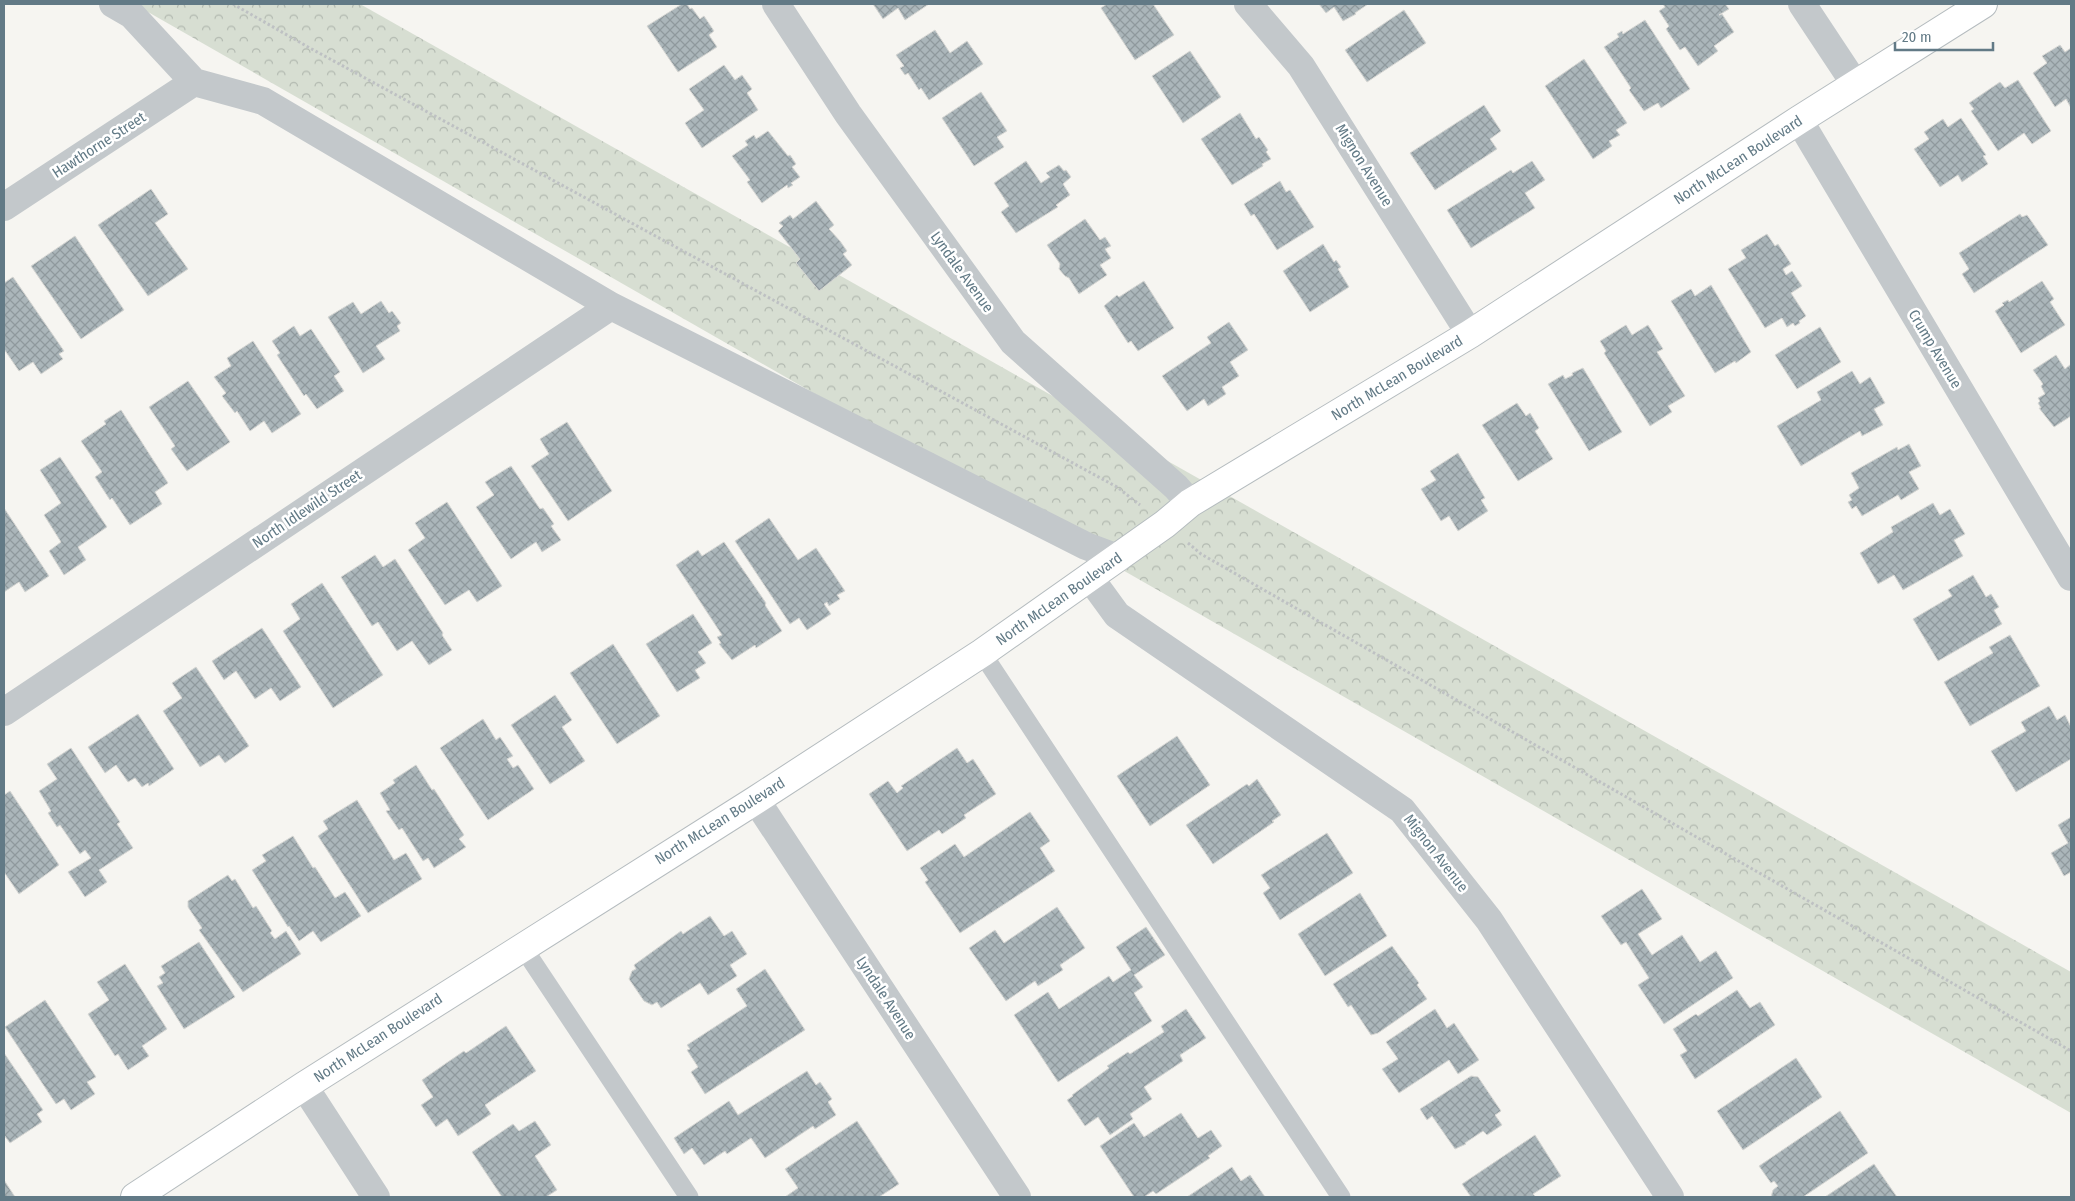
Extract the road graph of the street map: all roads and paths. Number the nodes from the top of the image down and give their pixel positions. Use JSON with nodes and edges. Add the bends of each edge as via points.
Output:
{"nodes":[{"id":1,"x":113,"y":4,"type":"edge"},
{"id":2,"x":233,"y":4,"type":"edge"},
{"id":3,"x":776,"y":4,"type":"edge"},
{"id":4,"x":1248,"y":4,"type":"edge"},
{"id":5,"x":1802,"y":4,"type":"edge"},
{"id":6,"x":1983,"y":4,"type":"edge"},
{"id":7,"x":194,"y":82,"type":"junction"},
{"id":8,"x":1855,"y":84,"type":"junction"},
{"id":9,"x":1799,"y":120,"type":"junction"},
{"id":10,"x":4,"y":207,"type":"edge"},
{"id":11,"x":611,"y":306,"type":"junction"},
{"id":12,"x":1470,"y":334,"type":"junction"},
{"id":13,"x":1125,"y":493,"type":"dead end"},
{"id":14,"x":1190,"y":503,"type":"junction"},
{"id":15,"x":1202,"y":554,"type":"dead end"},
{"id":16,"x":1118,"y":558,"type":"junction"},
{"id":17,"x":2071,"y":577,"type":"edge"},
{"id":18,"x":1090,"y":578,"type":"junction"},
{"id":19,"x":982,"y":652,"type":"junction"},
{"id":20,"x":4,"y":712,"type":"edge"},
{"id":21,"x":756,"y":800,"type":"junction"},
{"id":22,"x":522,"y":946,"type":"junction"},
{"id":23,"x":2071,"y":1051,"type":"edge"},
{"id":24,"x":304,"y":1086,"type":"junction"},
{"id":25,"x":135,"y":1197,"type":"edge"},
{"id":26,"x":376,"y":1197,"type":"edge"},
{"id":27,"x":689,"y":1197,"type":"edge"},
{"id":28,"x":1017,"y":1197,"type":"edge"},
{"id":29,"x":1341,"y":1197,"type":"edge"},
{"id":30,"x":1670,"y":1197,"type":"edge"}],
"edges":[{"from":1,"to":7,"type":"street","via":[[132,16]]},
{"from":2,"to":13,"type":"path"},
{"from":3,"to":14,"type":"street","name":"Lyndale Avenue","via":[[848,114],[1013,342]]},
{"from":4,"to":12,"type":"street","name":"Mignon Avenue","via":[[1301,66]]},
{"from":5,"to":8,"type":"street"},
{"from":6,"to":8,"type":"main road","name":"North McLean Boulevard"},
{"from":7,"to":10,"type":"street","name":"Hawthorne Street"},
{"from":7,"to":11,"type":"street","via":[[263,101]]},
{"from":8,"to":9,"type":"main road","name":"North McLean Boulevard"},
{"from":9,"to":12,"type":"main road","name":"North McLean Boulevard"},
{"from":9,"to":17,"type":"street","name":"Crump Avenue"},
{"from":11,"to":16,"type":"street","via":[[1086,546]]},
{"from":11,"to":20,"type":"street","name":"North Idlewild Street"},
{"from":12,"to":14,"type":"main road","name":"North McLean Boulevard"},
{"from":14,"to":16,"type":"main road","name":"North McLean Boulevard"},
{"from":15,"to":23,"type":"path"},
{"from":16,"to":18,"type":"main road","name":"North McLean Boulevard"},
{"from":18,"to":19,"type":"main road","name":"North McLean Boulevard"},
{"from":18,"to":30,"type":"street","name":"Mignon Avenue","via":[[1117,615],[1402,810],[1489,920]]},
{"from":19,"to":21,"type":"main road","name":"North McLean Boulevard"},
{"from":19,"to":29,"type":"lane"},
{"from":21,"to":22,"type":"main road","name":"North McLean Boulevard"},
{"from":21,"to":28,"type":"street","name":"Lyndale Avenue"},
{"from":22,"to":24,"type":"main road","name":"North McLean Boulevard"},
{"from":22,"to":27,"type":"lane"},
{"from":24,"to":25,"type":"main road","name":"North McLean Boulevard"},
{"from":24,"to":26,"type":"street"}]}
